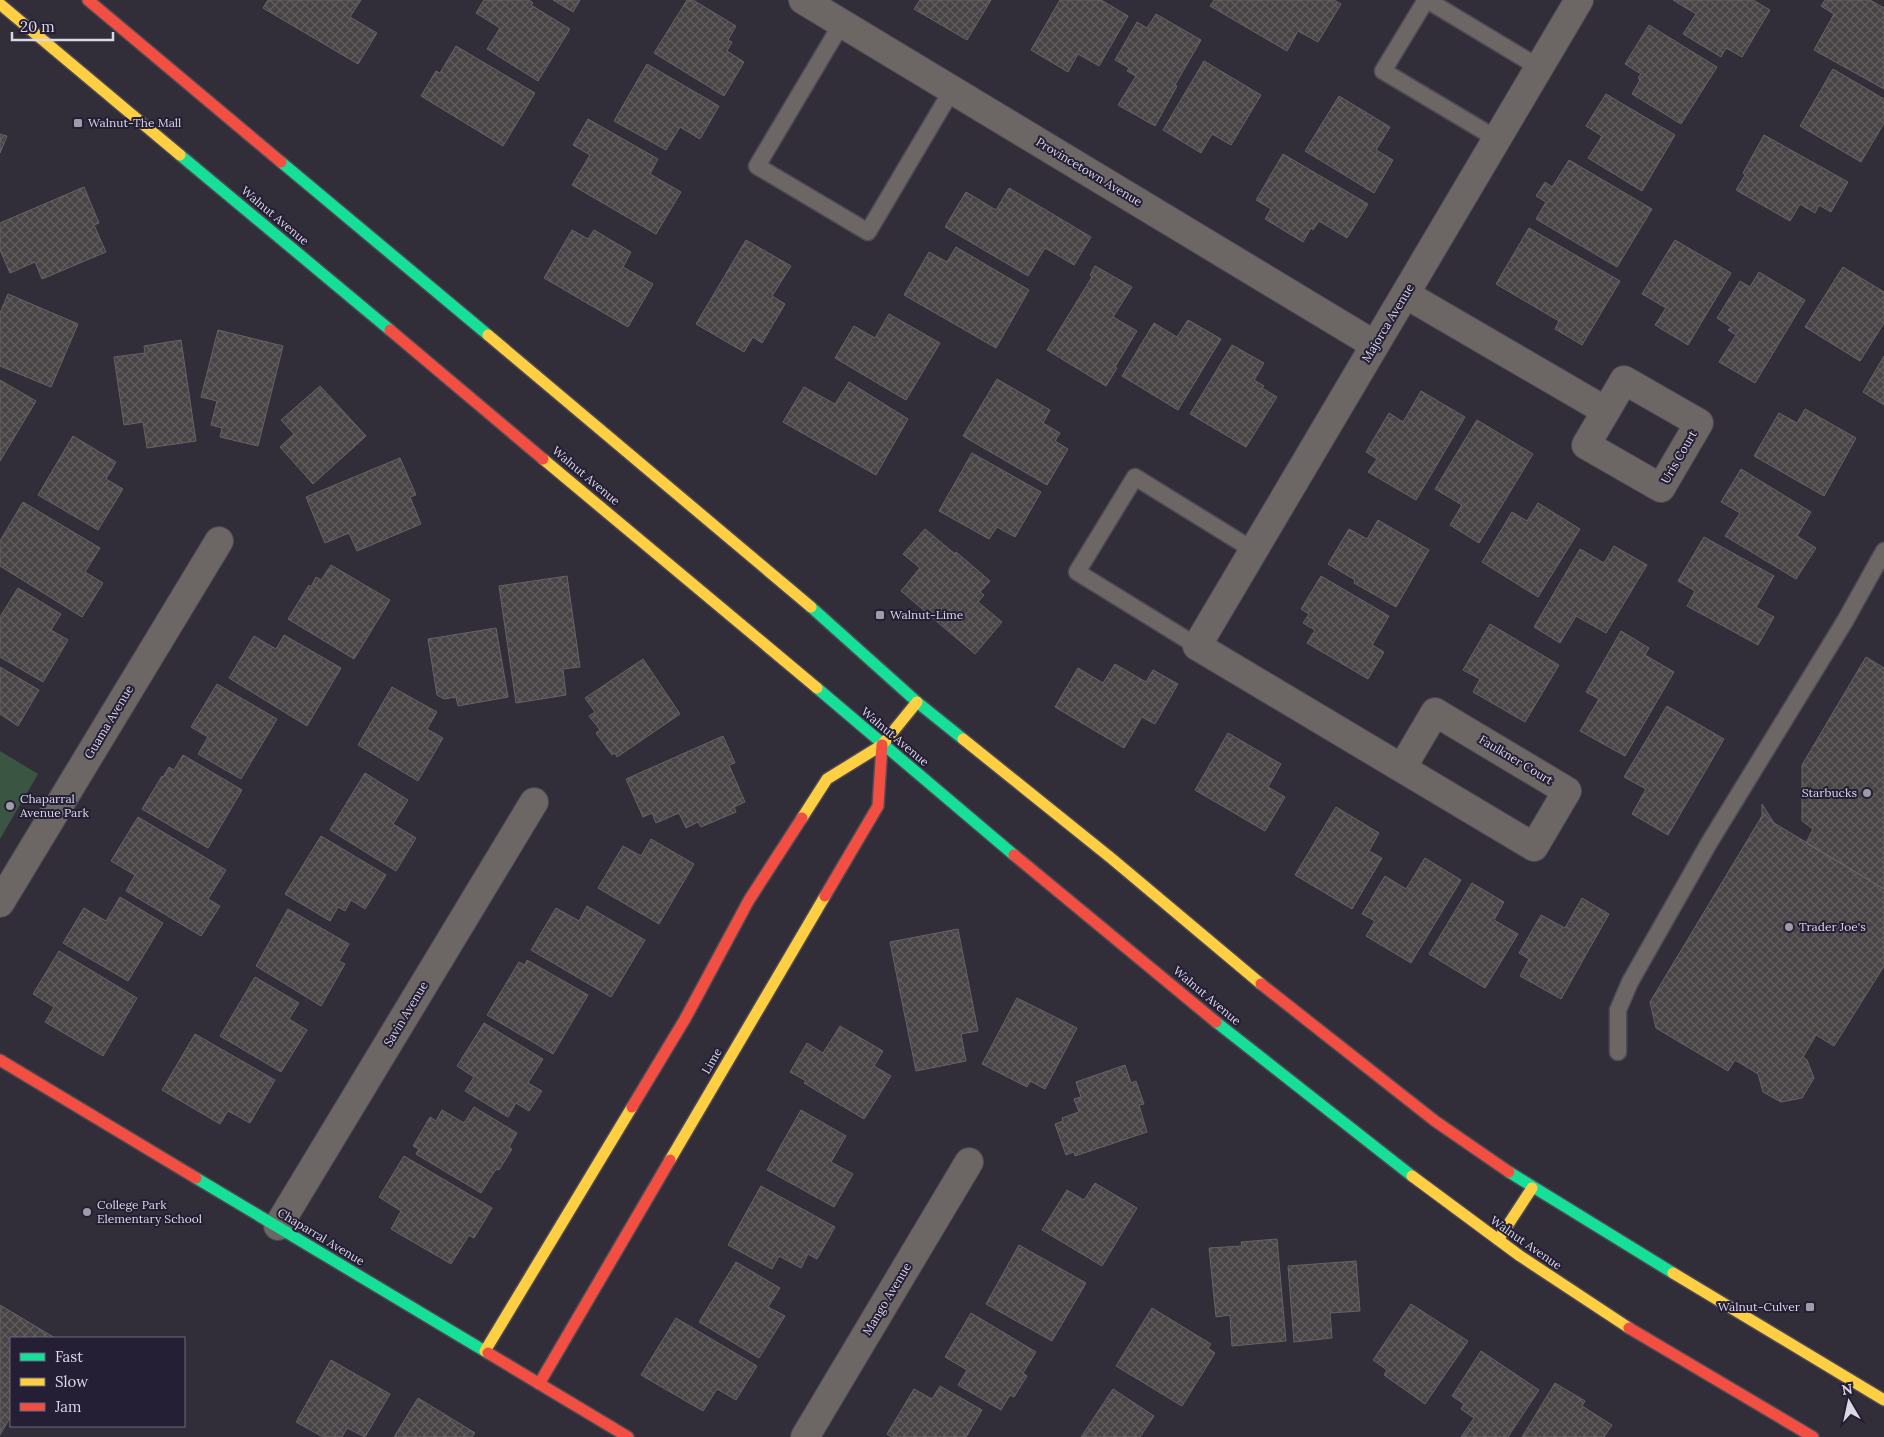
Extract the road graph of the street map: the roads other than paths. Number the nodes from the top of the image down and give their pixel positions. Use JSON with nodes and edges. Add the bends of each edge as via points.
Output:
{"nodes":[{"id":1,"x":88,"y":0,"type":"edge"},
{"id":2,"x":1426,"y":0,"type":"edge"},
{"id":3,"x":1579,"y":0,"type":"edge"},
{"id":4,"x":0,"y":4,"type":"edge"},
{"id":5,"x":824,"y":9,"type":"edge"},
{"id":6,"x":1540,"y":68,"type":"junction"},
{"id":7,"x":952,"y":90,"type":"junction"},
{"id":8,"x":1497,"y":139,"type":"junction"},
{"id":9,"x":1405,"y":294,"type":"junction"},
{"id":10,"x":1375,"y":345,"type":"junction"},
{"id":11,"x":1606,"y":411,"type":"dead end"},
{"id":12,"x":219,"y":541,"type":"dead end"},
{"id":13,"x":1253,"y":550,"type":"junction"},
{"id":14,"x":1884,"y":551,"type":"edge"},
{"id":15,"x":1197,"y":646,"type":"junction"},
{"id":16,"x":917,"y":702,"type":"junction"},
{"id":17,"x":882,"y":745,"type":"junction"},
{"id":18,"x":1402,"y":768,"type":"junction"},
{"id":19,"x":534,"y":802,"type":"dead end"},
{"id":20,"x":0,"y":903,"type":"edge"},
{"id":21,"x":1618,"y":1052,"type":"dead end"},
{"id":22,"x":0,"y":1060,"type":"edge"},
{"id":23,"x":969,"y":1162,"type":"dead end"},
{"id":24,"x":1532,"y":1188,"type":"junction"},
{"id":25,"x":278,"y":1226,"type":"junction"},
{"id":26,"x":1498,"y":1240,"type":"junction"},
{"id":27,"x":484,"y":1351,"type":"junction"},
{"id":28,"x":539,"y":1384,"type":"junction"},
{"id":29,"x":1884,"y":1400,"type":"edge"},
{"id":30,"x":628,"y":1437,"type":"edge"},
{"id":31,"x":805,"y":1437,"type":"edge"},
{"id":32,"x":1813,"y":1437,"type":"edge"}],
"edges":[{"from":1,"to":16,"type":"main road","via":[[797,594]]},
{"from":2,"to":6,"type":"lane"},
{"from":2,"to":8,"type":"lane","via":[[1383,71]]},
{"from":3,"to":6,"type":"street","name":"Majorca Avenue"},
{"from":4,"to":17,"type":"main road","name":"Walnut Avenue"},
{"from":5,"to":7,"type":"street","name":"Provincetown Avenue"},
{"from":5,"to":7,"type":"lane","via":[[757,166],[868,232]]},
{"from":6,"to":8,"type":"street","name":"Majorca Avenue"},
{"from":7,"to":10,"type":"street","name":"Provincetown Avenue"},
{"from":8,"to":9,"type":"street","name":"Majorca Avenue"},
{"from":9,"to":10,"type":"street","name":"Majorca Avenue"},
{"from":9,"to":11,"type":"street"},
{"from":10,"to":13,"type":"street","name":"Majorca Avenue"},
{"from":12,"to":20,"type":"street","name":"Guama Avenue"},
{"from":13,"to":15,"type":"street","name":"Majorca Avenue"},
{"from":13,"to":15,"type":"lane","via":[[1135,477],[1077,572]]},
{"from":14,"to":21,"type":"lane","via":[[1845,621],[1709,843],[1630,982],[1618,1010]]},
{"from":15,"to":18,"type":"street","name":"Faulkner Court"},
{"from":16,"to":17,"type":"main road"},
{"from":16,"to":24,"type":"main road","via":[[1111,858],[1304,1020],[1435,1121]]},
{"from":17,"to":26,"type":"main road","name":"Walnut Avenue","via":[[1333,1117]]},
{"from":17,"to":27,"type":"main road","via":[[827,779],[749,900],[685,1019]]},
{"from":17,"to":28,"type":"main road","name":"Lime","via":[[878,806]]},
{"from":18,"to":18,"type":"street","name":"Faulkner Court","via":[[1534,847],[1568,791],[1435,712]]},
{"from":19,"to":25,"type":"street","name":"Savin Avenue"},
{"from":22,"to":25,"type":"main road","name":"Chaparral Avenue"},
{"from":23,"to":31,"type":"street","name":"Mango Avenue"},
{"from":24,"to":26,"type":"main road"},
{"from":24,"to":29,"type":"main road"},
{"from":25,"to":27,"type":"main road","name":"Chaparral Avenue"},
{"from":26,"to":32,"type":"main road","name":"Walnut Avenue","via":[[1586,1301]]},
{"from":27,"to":28,"type":"main road","name":"Chaparral Avenue"},
{"from":28,"to":30,"type":"main road","name":"Chaparral Avenue"}]}
